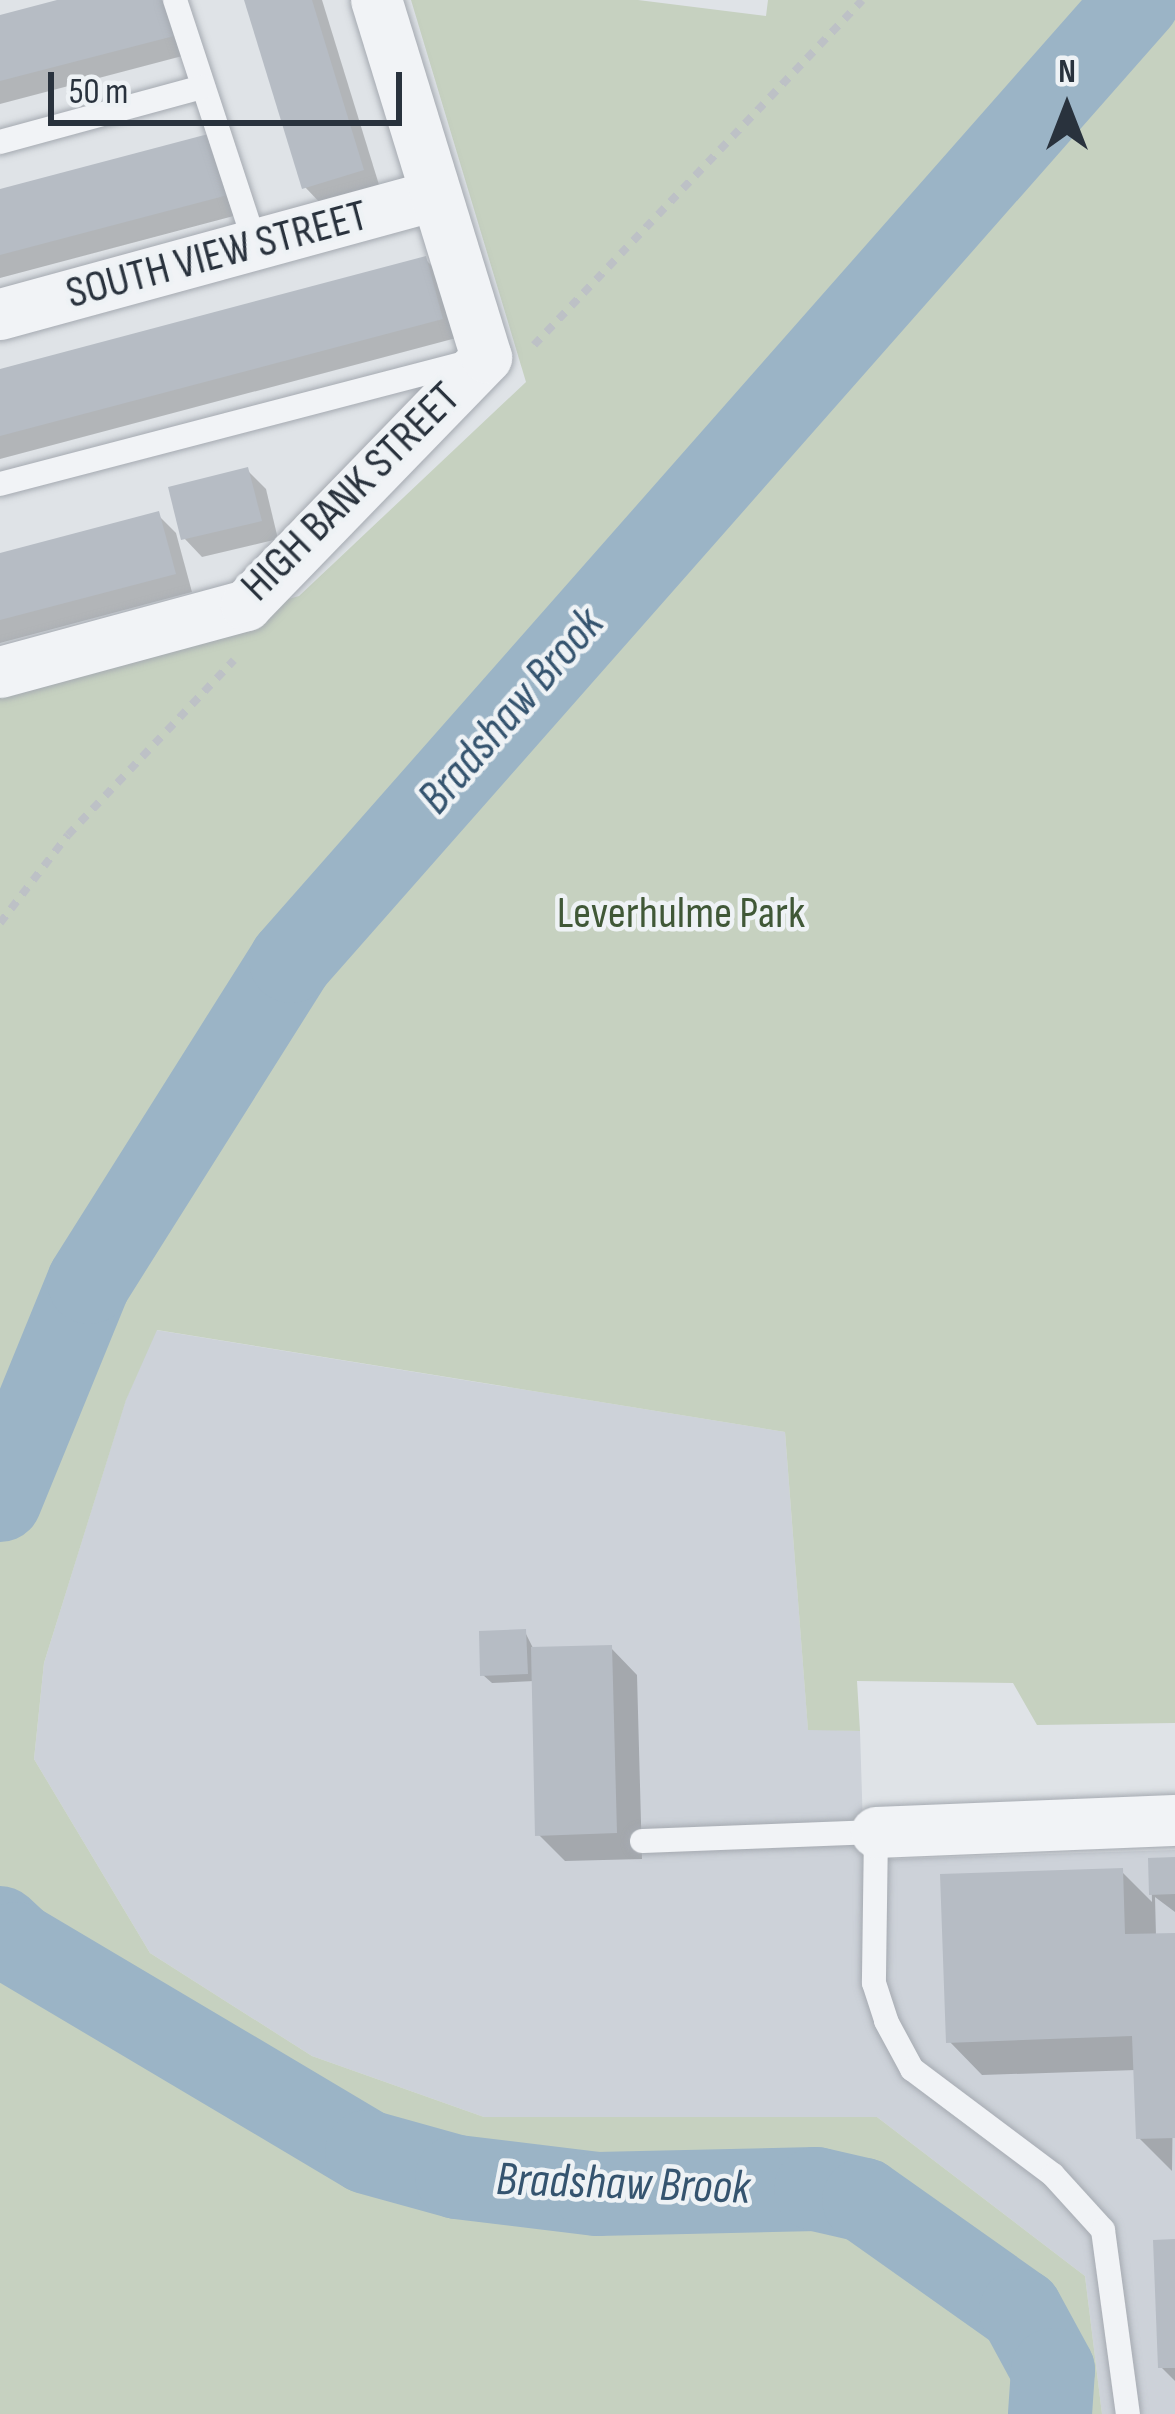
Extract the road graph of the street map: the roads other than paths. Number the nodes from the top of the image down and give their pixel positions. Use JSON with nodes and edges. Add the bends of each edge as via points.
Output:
{"nodes":[{"id":1,"x":175,"y":0,"type":"edge"},
{"id":2,"x":376,"y":0,"type":"edge"},
{"id":3,"x":203,"y":87,"type":"junction"},
{"id":4,"x":0,"y":142,"type":"edge"},
{"id":5,"x":434,"y":195,"type":"junction"},
{"id":6,"x":255,"y":244,"type":"junction"},
{"id":7,"x":0,"y":314,"type":"edge"},
{"id":8,"x":486,"y":357,"type":"junction"},
{"id":9,"x":0,"y":484,"type":"edge"},
{"id":10,"x":0,"y":672,"type":"edge"},
{"id":11,"x":1175,"y":1820,"type":"edge"},
{"id":12,"x":876,"y":1832,"type":"junction"},
{"id":13,"x":641,"y":1841,"type":"dead end"},
{"id":14,"x":1128,"y":2414,"type":"edge"}],
"edges":[{"from":1,"to":3,"type":"lane"},
{"from":2,"to":5,"type":"street"},
{"from":3,"to":4,"type":"lane"},
{"from":3,"to":6,"type":"lane"},
{"from":5,"to":6,"type":"street","name":"SOUTH VIEW STREET"},
{"from":5,"to":8,"type":"street"},
{"from":6,"to":7,"type":"street","name":"SOUTH VIEW STREET"},
{"from":8,"to":9,"type":"lane"},
{"from":8,"to":10,"type":"street","name":"HIGH BANK STREET","via":[[246,604]]},
{"from":11,"to":12,"type":"street"},
{"from":12,"to":13,"type":"lane"},
{"from":12,"to":14,"type":"lane","via":[[874,1983],[886,2020],[912,2069],[1053,2175],[1103,2230]]}]}
